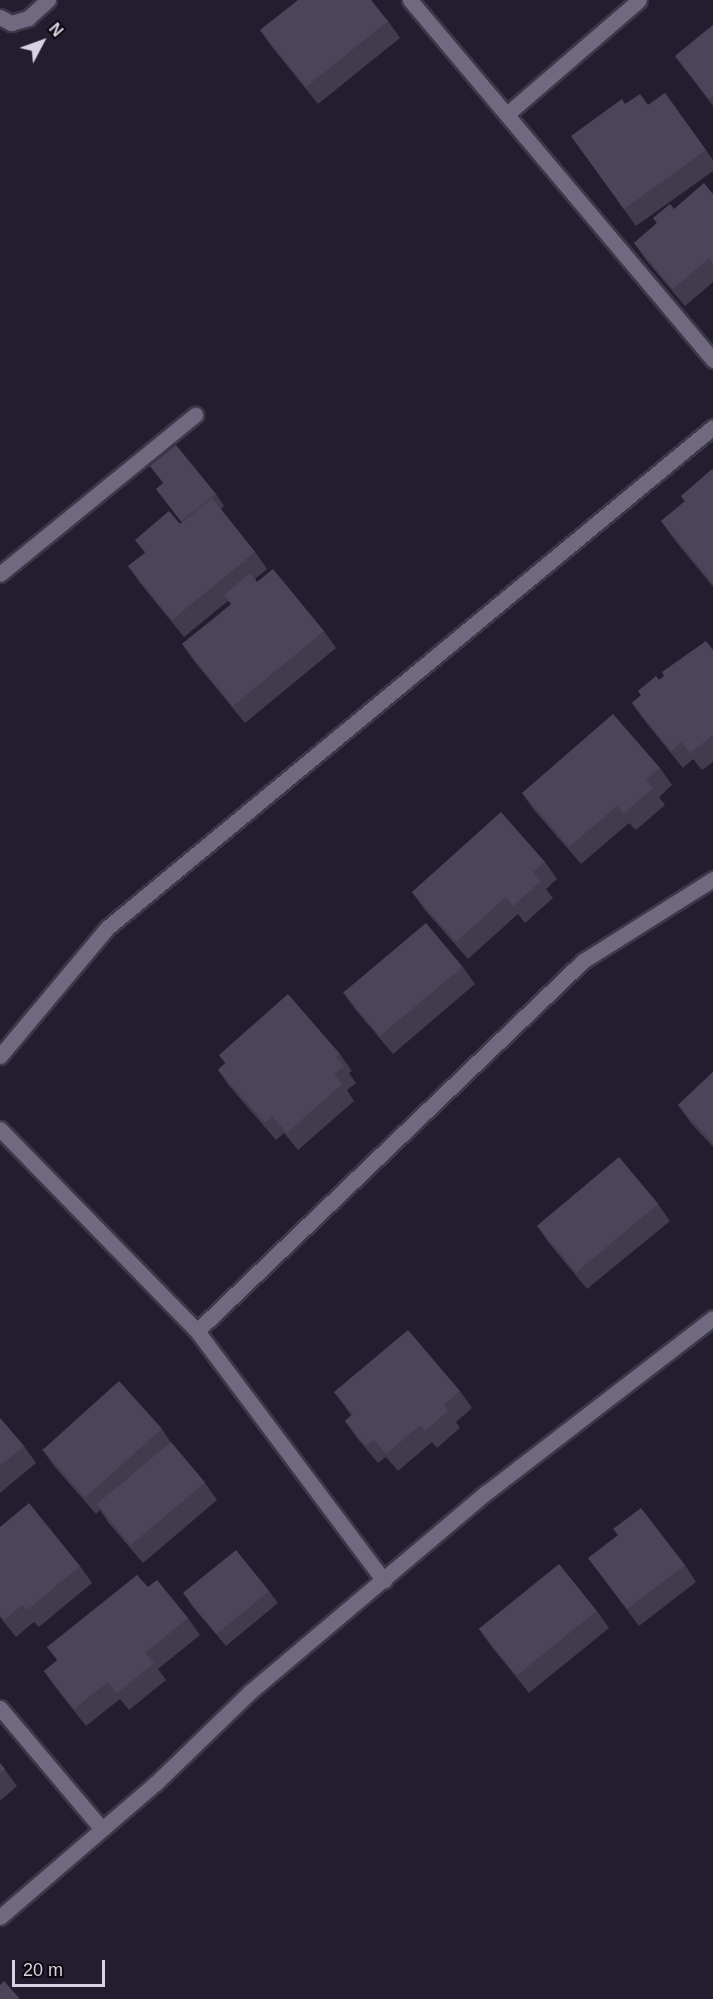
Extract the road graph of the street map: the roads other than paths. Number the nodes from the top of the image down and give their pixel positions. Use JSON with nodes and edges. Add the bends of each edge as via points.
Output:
{"nodes":[{"id":1,"x":48,"y":0,"type":"edge"},
{"id":2,"x":410,"y":0,"type":"edge"},
{"id":3,"x":639,"y":0,"type":"edge"},
{"id":4,"x":0,"y":16,"type":"edge"},
{"id":5,"x":507,"y":114,"type":"junction"},
{"id":6,"x":713,"y":360,"type":"edge"},
{"id":7,"x":195,"y":415,"type":"dead end"},
{"id":8,"x":713,"y":427,"type":"edge"},
{"id":9,"x":0,"y":574,"type":"edge"},
{"id":10,"x":713,"y":879,"type":"edge"},
{"id":11,"x":0,"y":1056,"type":"edge"},
{"id":12,"x":0,"y":1129,"type":"edge"},
{"id":13,"x":713,"y":1318,"type":"edge"},
{"id":14,"x":197,"y":1331,"type":"junction"},
{"id":15,"x":384,"y":1581,"type":"junction"},
{"id":16,"x":0,"y":1708,"type":"edge"},
{"id":17,"x":102,"y":1829,"type":"junction"},
{"id":18,"x":0,"y":1917,"type":"edge"}],
"edges":[{"from":1,"to":4,"type":"street","via":[[28,18],[11,23]]},
{"from":2,"to":5,"type":"street"},
{"from":3,"to":5,"type":"street"},
{"from":5,"to":6,"type":"street"},
{"from":7,"to":9,"type":"street"},
{"from":8,"to":11,"type":"street","via":[[107,928]]},
{"from":10,"to":14,"type":"street","via":[[583,961]]},
{"from":12,"to":14,"type":"street"},
{"from":13,"to":15,"type":"street","via":[[487,1492]]},
{"from":14,"to":15,"type":"street"},
{"from":15,"to":17,"type":"street","via":[[250,1692]]},
{"from":16,"to":17,"type":"street"},
{"from":17,"to":18,"type":"street"}]}
